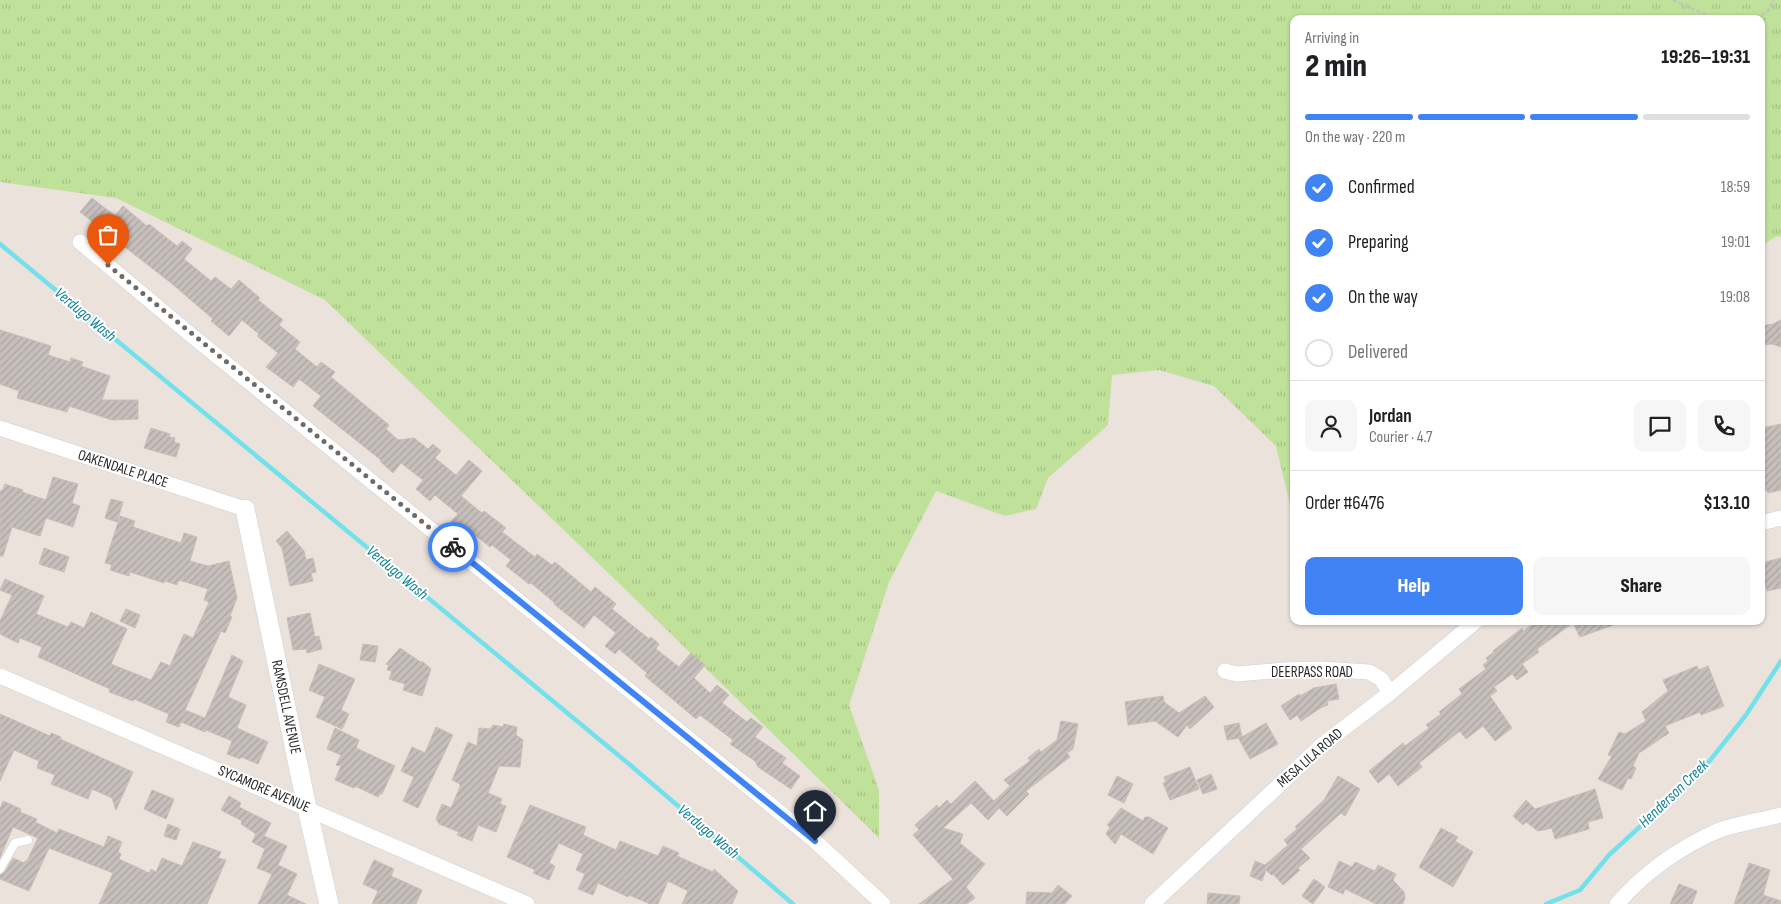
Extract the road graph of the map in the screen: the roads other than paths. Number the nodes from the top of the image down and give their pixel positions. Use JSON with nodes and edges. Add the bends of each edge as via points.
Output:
{"nodes":[{"id":1,"x":80,"y":242,"type":"dead end"},
{"id":2,"x":0,"y":428,"type":"edge"},
{"id":3,"x":245,"y":510,"type":"joint"},
{"id":4,"x":1781,"y":518,"type":"edge"},
{"id":5,"x":1765,"y":522,"type":"edge"},
{"id":6,"x":1471,"y":625,"type":"edge"},
{"id":7,"x":1225,"y":671,"type":"dead end"},
{"id":8,"x":0,"y":676,"type":"edge"},
{"id":9,"x":1390,"y":693,"type":"junction"},
{"id":10,"x":307,"y":808,"type":"junction"},
{"id":11,"x":1781,"y":815,"type":"edge"},
{"id":12,"x":28,"y":840,"type":"dead end"},
{"id":13,"x":0,"y":869,"type":"edge"},
{"id":14,"x":329,"y":904,"type":"edge"},
{"id":15,"x":527,"y":904,"type":"edge"},
{"id":16,"x":883,"y":904,"type":"edge"},
{"id":17,"x":1152,"y":904,"type":"edge"},
{"id":18,"x":1617,"y":904,"type":"edge"}],
"edges":[{"from":1,"to":16,"type":"street","via":[[815,841]]},
{"from":2,"to":3,"type":"street","name":"OAKENDALE PLACE"},
{"from":3,"to":10,"type":"street","name":"RAMSDELL AVENUE"},
{"from":4,"to":5,"type":"street"},
{"from":6,"to":9,"type":"street","name":"MESA LILA ROAD"},
{"from":7,"to":9,"type":"street","name":"DEERPASS ROAD","via":[[1237,674],[1294,670],[1369,672],[1381,679]]},
{"from":8,"to":10,"type":"street","name":"SYCAMORE AVENUE"},
{"from":9,"to":17,"type":"street","name":"MESA LILA ROAD","via":[[1322,745]]},
{"from":10,"to":14,"type":"street","name":"RAMSDELL AVENUE"},
{"from":10,"to":15,"type":"street","name":"SYCAMORE AVENUE"},
{"from":11,"to":18,"type":"street","via":[[1718,831],[1662,861]]},
{"from":12,"to":13,"type":"lane","via":[[15,843]]}]}
